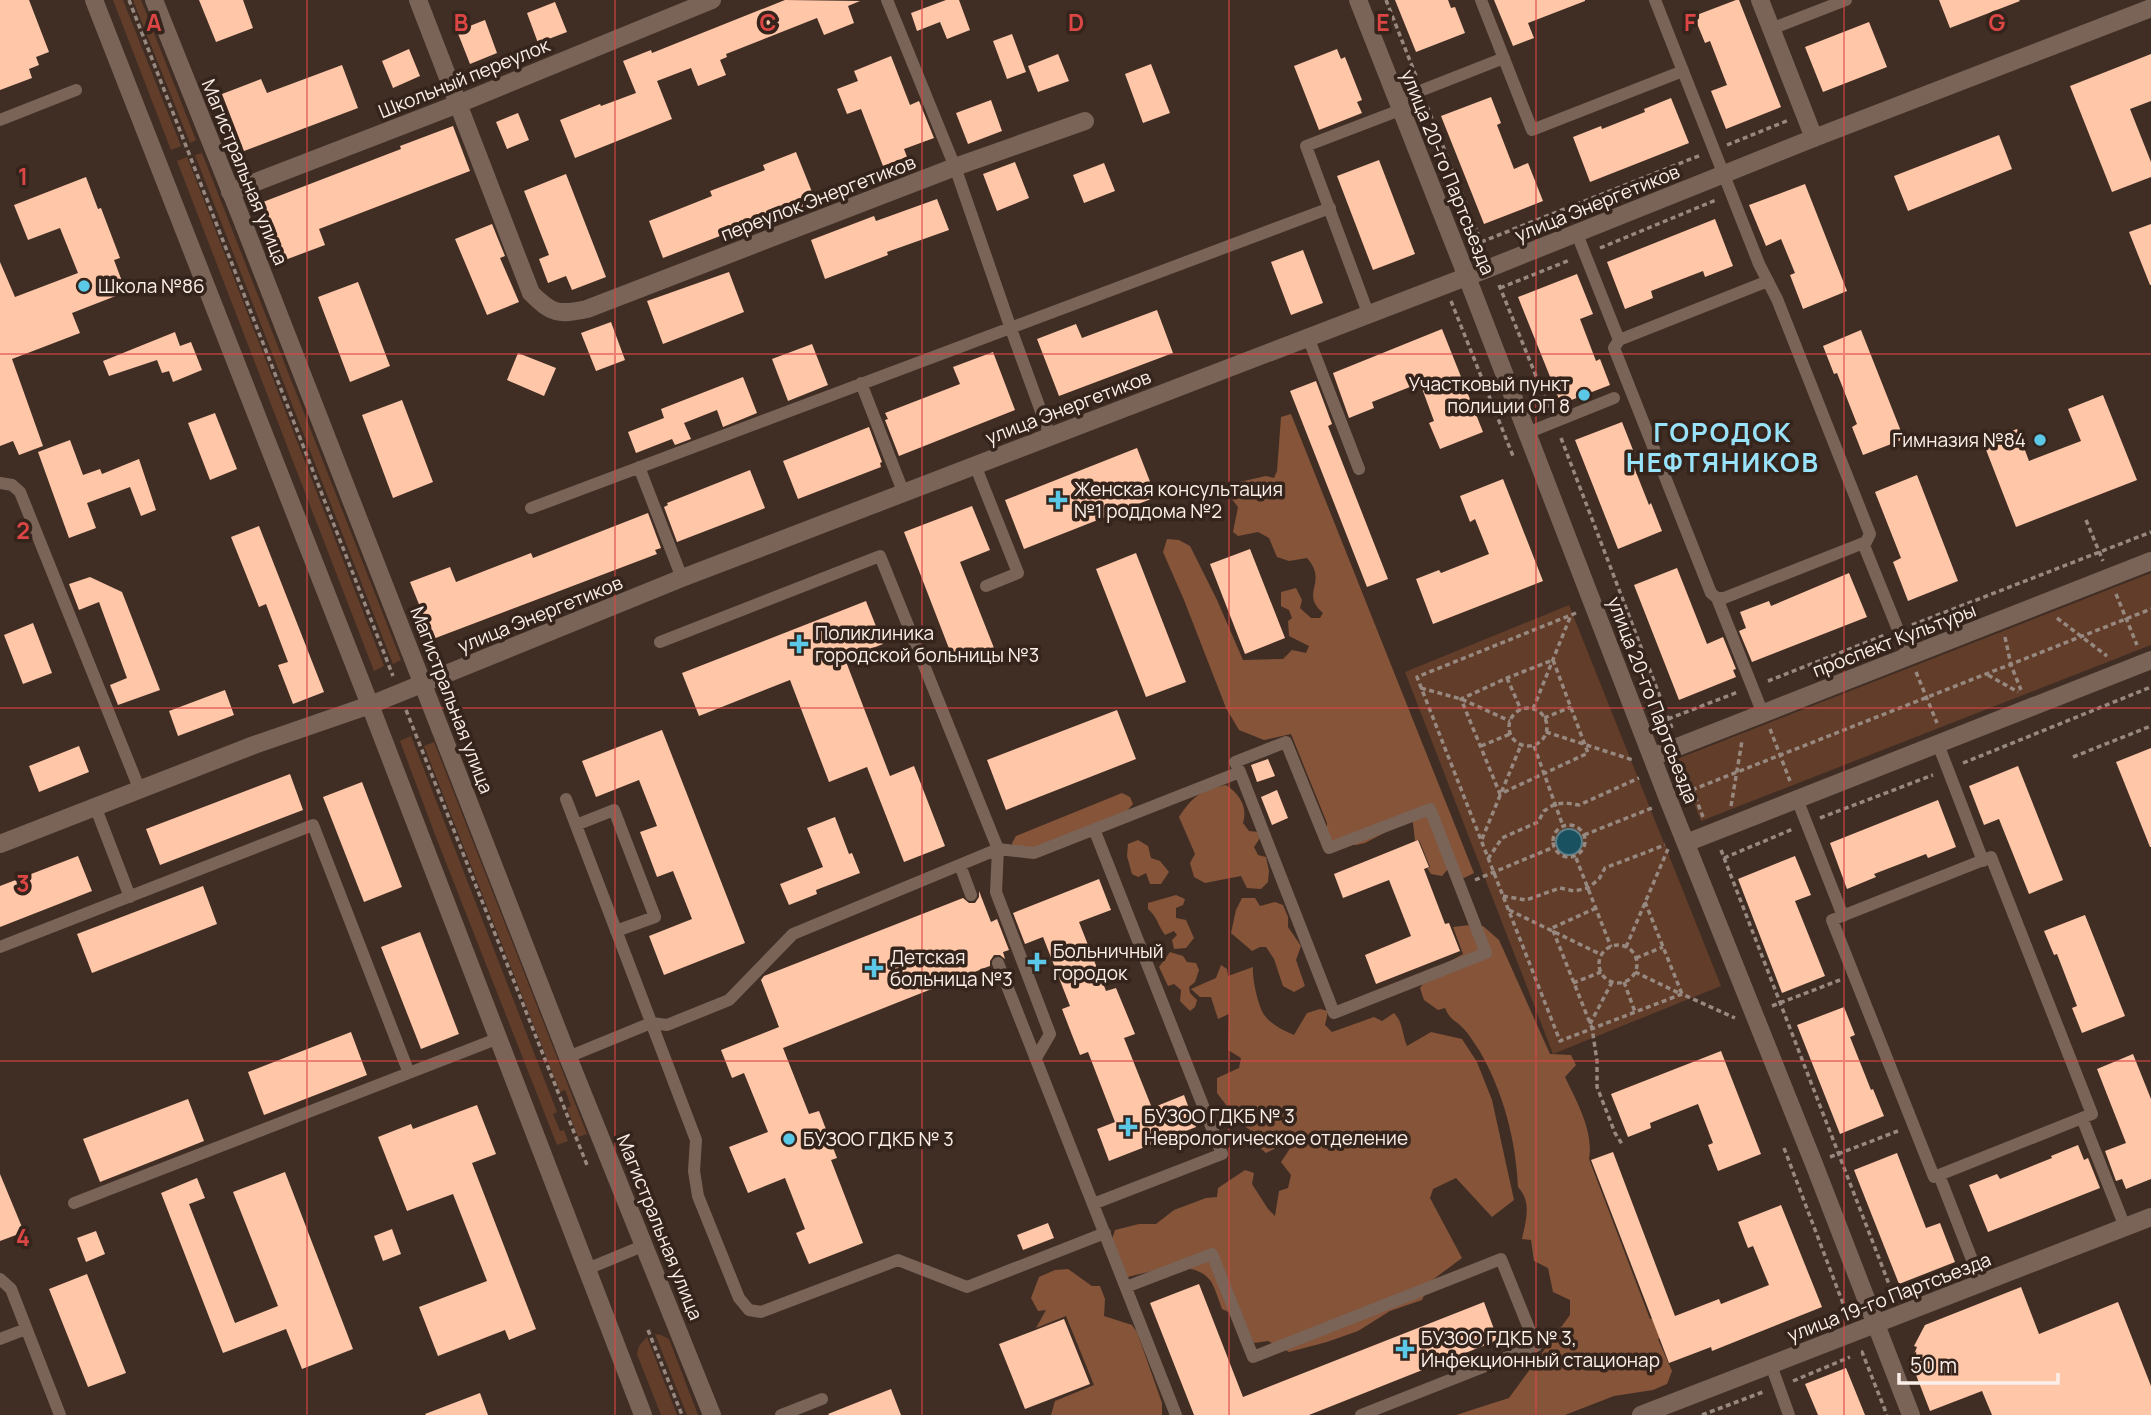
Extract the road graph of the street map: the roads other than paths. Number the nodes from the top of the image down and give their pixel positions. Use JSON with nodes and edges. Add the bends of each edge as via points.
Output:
{"nodes":[{"id":1,"x":94,"y":0,"type":"edge"},
{"id":2,"x":154,"y":0,"type":"edge"},
{"id":3,"x":418,"y":0,"type":"edge"},
{"id":4,"x":712,"y":0,"type":"edge"},
{"id":5,"x":887,"y":0,"type":"edge"},
{"id":6,"x":1358,"y":0,"type":"edge"},
{"id":7,"x":1481,"y":0,"type":"edge"},
{"id":8,"x":1655,"y":0,"type":"edge"},
{"id":9,"x":1760,"y":0,"type":"edge"},
{"id":10,"x":1846,"y":0,"type":"edge"},
{"id":11,"x":2151,"y":8,"type":"edge"},
{"id":12,"x":1771,"y":29,"type":"junction"},
{"id":13,"x":1504,"y":58,"type":"junction"},
{"id":14,"x":1683,"y":71,"type":"junction"},
{"id":15,"x":76,"y":90,"type":"dead end"},
{"id":16,"x":458,"y":104,"type":"junction"},
{"id":17,"x":1399,"y":105,"type":"junction"},
{"id":18,"x":0,"y":120,"type":"edge"},
{"id":19,"x":1085,"y":121,"type":"dead end"},
{"id":20,"x":1814,"y":138,"type":"junction"},
{"id":21,"x":955,"y":167,"type":"junction"},
{"id":22,"x":1724,"y":174,"type":"junction"},
{"id":23,"x":230,"y":192,"type":"junction"},
{"id":24,"x":1330,"y":208,"type":"junction"},
{"id":25,"x":1577,"y":234,"type":"junction"},
{"id":26,"x":1467,"y":277,"type":"junction"},
{"id":27,"x":1768,"y":281,"type":"junction"},
{"id":28,"x":1368,"y":313,"type":"junction"},
{"id":29,"x":1011,"y":329,"type":"junction"},
{"id":30,"x":1308,"y":337,"type":"junction"},
{"id":31,"x":1619,"y":340,"type":"junction"},
{"id":32,"x":861,"y":383,"type":"junction"},
{"id":33,"x":1614,"y":398,"type":"dead end"},
{"id":34,"x":1527,"y":433,"type":"junction"},
{"id":35,"x":1050,"y":436,"type":"junction"},
{"id":36,"x":975,"y":465,"type":"junction"},
{"id":37,"x":639,"y":467,"type":"junction"},
{"id":38,"x":1359,"y":469,"type":"dead end"},
{"id":39,"x":0,"y":483,"type":"edge"},
{"id":40,"x":904,"y":494,"type":"junction"},
{"id":41,"x":531,"y":509,"type":"dead end"},
{"id":42,"x":1863,"y":543,"type":"junction"},
{"id":43,"x":2151,"y":561,"type":"edge"},
{"id":44,"x":682,"y":578,"type":"junction"},
{"id":45,"x":986,"y":586,"type":"dead end"},
{"id":46,"x":1717,"y":598,"type":"junction"},
{"id":47,"x":660,"y":642,"type":"dead end"},
{"id":48,"x":1909,"y":656,"type":"junction"},
{"id":49,"x":2146,"y":659,"type":"edge"},
{"id":50,"x":423,"y":684,"type":"junction"},
{"id":51,"x":370,"y":705,"type":"junction"},
{"id":52,"x":1763,"y":714,"type":"junction"},
{"id":53,"x":1941,"y":743,"type":"junction"},
{"id":54,"x":1653,"y":757,"type":"junction"},
{"id":55,"x":1240,"y":772,"type":"junction"},
{"id":56,"x":139,"y":788,"type":"junction"},
{"id":57,"x":566,"y":799,"type":"dead end"},
{"id":58,"x":1797,"y":799,"type":"junction"},
{"id":59,"x":95,"y":806,"type":"junction"},
{"id":60,"x":576,"y":825,"type":"junction"},
{"id":61,"x":1094,"y":829,"type":"junction"},
{"id":62,"x":0,"y":844,"type":"edge"},
{"id":63,"x":1674,"y":845,"type":"junction"},
{"id":64,"x":998,"y":849,"type":"junction"},
{"id":65,"x":1983,"y":861,"type":"junction"},
{"id":66,"x":960,"y":865,"type":"junction"},
{"id":67,"x":971,"y":895,"type":"dead end"},
{"id":68,"x":130,"y":897,"type":"junction"},
{"id":69,"x":1843,"y":916,"type":"junction"},
{"id":70,"x":616,"y":931,"type":"junction"},
{"id":71,"x":0,"y":947,"type":"edge"},
{"id":72,"x":998,"y":962,"type":"dead end"},
{"id":73,"x":651,"y":1023,"type":"junction"},
{"id":74,"x":499,"y":1038,"type":"junction"},
{"id":75,"x":568,"y":1056,"type":"junction"},
{"id":76,"x":1036,"y":1058,"type":"junction"},
{"id":77,"x":409,"y":1073,"type":"junction"},
{"id":78,"x":2082,"y":1118,"type":"junction"},
{"id":79,"x":1939,"y":1175,"type":"junction"},
{"id":80,"x":74,"y":1203,"type":"dead end"},
{"id":81,"x":1093,"y":1205,"type":"junction"},
{"id":82,"x":2151,"y":1217,"type":"edge"},
{"id":83,"x":2125,"y":1227,"type":"junction"},
{"id":84,"x":1105,"y":1233,"type":"junction"},
{"id":85,"x":645,"y":1245,"type":"junction"},
{"id":86,"x":587,"y":1269,"type":"junction"},
{"id":87,"x":0,"y":1279,"type":"edge"},
{"id":88,"x":1981,"y":1283,"type":"junction"},
{"id":89,"x":1126,"y":1287,"type":"junction"},
{"id":90,"x":1876,"y":1324,"type":"junction"},
{"id":91,"x":26,"y":1329,"type":"junction"},
{"id":92,"x":0,"y":1339,"type":"edge"},
{"id":93,"x":1770,"y":1366,"type":"junction"},
{"id":94,"x":821,"y":1399,"type":"dead end"},
{"id":95,"x":60,"y":1415,"type":"edge"},
{"id":96,"x":642,"y":1415,"type":"edge"},
{"id":97,"x":712,"y":1415,"type":"edge"},
{"id":98,"x":781,"y":1415,"type":"edge"},
{"id":99,"x":1177,"y":1415,"type":"edge"},
{"id":100,"x":1361,"y":1415,"type":"edge"},
{"id":101,"x":1641,"y":1415,"type":"edge"},
{"id":102,"x":1789,"y":1415,"type":"edge"},
{"id":103,"x":1912,"y":1415,"type":"edge"}],
"edges":[{"from":1,"to":51,"type":"street"},
{"from":2,"to":23,"type":"street","name":"Магистральная улица"},
{"from":3,"to":16,"type":"street"},
{"from":4,"to":16,"type":"street","name":"Школьный переулок"},
{"from":5,"to":21,"type":"lane"},
{"from":6,"to":17,"type":"street","name":"улица 20-го Партсъезда"},
{"from":7,"to":13,"type":"lane"},
{"from":8,"to":14,"type":"lane"},
{"from":9,"to":12,"type":"street"},
{"from":10,"to":12,"type":"lane"},
{"from":11,"to":20,"type":"street","name":"улица Энергетиков"},
{"from":12,"to":20,"type":"street"},
{"from":13,"to":14,"type":"lane","via":[[1532,130]]},
{"from":13,"to":17,"type":"lane","via":[[1421,90]]},
{"from":14,"to":22,"type":"lane"},
{"from":15,"to":18,"type":"lane"},
{"from":16,"to":21,"type":"street","name":"переулок Энергетиков","via":[[531,293],[546,309],[566,314]]},
{"from":16,"to":23,"type":"street","name":"Школьный переулок"},
{"from":17,"to":24,"type":"lane","via":[[1306,146]]},
{"from":17,"to":26,"type":"street","name":"улица 20-го Партсъезда"},
{"from":19,"to":21,"type":"street","name":"переулок Энергетиков"},
{"from":20,"to":22,"type":"street","name":"улица Энергетиков"},
{"from":21,"to":29,"type":"lane"},
{"from":22,"to":25,"type":"street","name":"улица Энергетиков"},
{"from":22,"to":27,"type":"lane"},
{"from":23,"to":50,"type":"street","name":"Магистральная улица"},
{"from":24,"to":28,"type":"lane"},
{"from":24,"to":29,"type":"lane"},
{"from":25,"to":26,"type":"street","name":"улица Энергетиков"},
{"from":25,"to":31,"type":"lane"},
{"from":26,"to":28,"type":"street","name":"улица Энергетиков"},
{"from":26,"to":34,"type":"street","name":"улица 20-го Партсъезда"},
{"from":27,"to":31,"type":"lane"},
{"from":27,"to":42,"type":"lane","via":[[1870,534]]},
{"from":28,"to":30,"type":"street","name":"улица Энергетиков"},
{"from":29,"to":32,"type":"lane"},
{"from":29,"to":35,"type":"lane"},
{"from":30,"to":35,"type":"street","name":"улица Энергетиков"},
{"from":30,"to":38,"type":"lane"},
{"from":31,"to":46,"type":"lane","via":[[1614,348],[1711,593]]},
{"from":32,"to":37,"type":"lane"},
{"from":32,"to":40,"type":"lane"},
{"from":33,"to":34,"type":"lane"},
{"from":34,"to":54,"type":"street","name":"улица 20-го Партсъезда"},
{"from":35,"to":36,"type":"street","name":"улица Энергетиков"},
{"from":36,"to":40,"type":"street","name":"улица Энергетиков"},
{"from":36,"to":45,"type":"lane","via":[[1018,573]]},
{"from":37,"to":41,"type":"lane"},
{"from":37,"to":44,"type":"lane"},
{"from":39,"to":56,"type":"lane","via":[[20,492]]},
{"from":40,"to":44,"type":"street","name":"улица Энергетиков"},
{"from":42,"to":46,"type":"lane"},
{"from":42,"to":48,"type":"lane"},
{"from":43,"to":48,"type":"street","name":"проспект Культуры"},
{"from":44,"to":50,"type":"street","name":"улица Энергетиков"},
{"from":46,"to":52,"type":"lane"},
{"from":47,"to":64,"type":"lane","via":[[880,556]]},
{"from":48,"to":52,"type":"street","name":"проспект Культуры"},
{"from":49,"to":53,"type":"street"},
{"from":50,"to":51,"type":"street","name":"улица Энергетиков"},
{"from":50,"to":75,"type":"street","name":"Магистральная улица"},
{"from":51,"to":56,"type":"street","name":"улица Энергетиков"},
{"from":51,"to":74,"type":"street"},
{"from":52,"to":54,"type":"street","name":"проспект Культуры"},
{"from":53,"to":58,"type":"street"},
{"from":53,"to":65,"type":"lane"},
{"from":54,"to":63,"type":"street","name":"улица 20-го Партсъезда","via":[[1668,799]]},
{"from":55,"to":55,"type":"lane","via":[[1334,1013],[1486,953],[1430,808],[1328,848],[1286,741],[1235,762]]},
{"from":55,"to":61,"type":"lane"},
{"from":56,"to":59,"type":"street","name":"улица Энергетиков"},
{"from":57,"to":60,"type":"lane"},
{"from":58,"to":63,"type":"street"},
{"from":58,"to":69,"type":"lane"},
{"from":59,"to":62,"type":"street","name":"улица Энергетиков"},
{"from":59,"to":68,"type":"lane"},
{"from":60,"to":70,"type":"lane"},
{"from":60,"to":70,"type":"lane","via":[[614,810],[655,917]]},
{"from":61,"to":64,"type":"lane","via":[[1034,853]]},
{"from":61,"to":81,"type":"lane","via":[[1222,1154]]},
{"from":63,"to":90,"type":"street","name":"улица 20-го Партсъезда","via":[[1754,1014]]},
{"from":64,"to":66,"type":"lane"},
{"from":64,"to":76,"type":"lane","via":[[996,892],[1050,1034]]},
{"from":65,"to":69,"type":"lane"},
{"from":65,"to":78,"type":"lane","via":[[1991,857],[2092,1114]]},
{"from":66,"to":67,"type":"lane"},
{"from":66,"to":73,"type":"lane","via":[[793,934],[729,1000],[667,1026]]},
{"from":68,"to":71,"type":"lane"},
{"from":68,"to":77,"type":"lane","via":[[313,825]]},
{"from":69,"to":79,"type":"lane","via":[[1832,920],[1934,1177]]},
{"from":70,"to":73,"type":"lane"},
{"from":72,"to":76,"type":"lane"},
{"from":73,"to":75,"type":"lane"},
{"from":73,"to":84,"type":"lane","via":[[696,1140],[698,1196],[739,1298],[749,1310],[761,1312],[898,1260],[967,1287]]},
{"from":74,"to":77,"type":"lane"},
{"from":74,"to":86,"type":"street"},
{"from":75,"to":85,"type":"street","name":"Магистральная улица"},
{"from":76,"to":81,"type":"lane"},
{"from":77,"to":80,"type":"lane"},
{"from":78,"to":79,"type":"lane"},
{"from":78,"to":83,"type":"lane"},
{"from":79,"to":88,"type":"lane"},
{"from":81,"to":84,"type":"lane"},
{"from":82,"to":83,"type":"street","name":"улица 19-го Партсъезда"},
{"from":83,"to":88,"type":"street","name":"улица 19-го Партсъезда"},
{"from":84,"to":89,"type":"lane"},
{"from":85,"to":86,"type":"lane"},
{"from":85,"to":97,"type":"street","name":"Магистральная улица"},
{"from":86,"to":96,"type":"street"},
{"from":87,"to":91,"type":"lane","via":[[11,1289]]},
{"from":88,"to":90,"type":"street","name":"улица 19-го Партсъезда"},
{"from":89,"to":99,"type":"lane"},
{"from":89,"to":100,"type":"lane","via":[[1212,1254],[1253,1357],[1501,1259],[1536,1346]]},
{"from":90,"to":93,"type":"street","name":"улица 19-го Партсъезда"},
{"from":90,"to":103,"type":"street","name":"улица 20-го Партсъезда"},
{"from":91,"to":92,"type":"lane"},
{"from":91,"to":95,"type":"lane"},
{"from":93,"to":101,"type":"street","name":"улица 19-го Партсъезда"},
{"from":93,"to":102,"type":"lane"},
{"from":94,"to":98,"type":"lane"}]}
